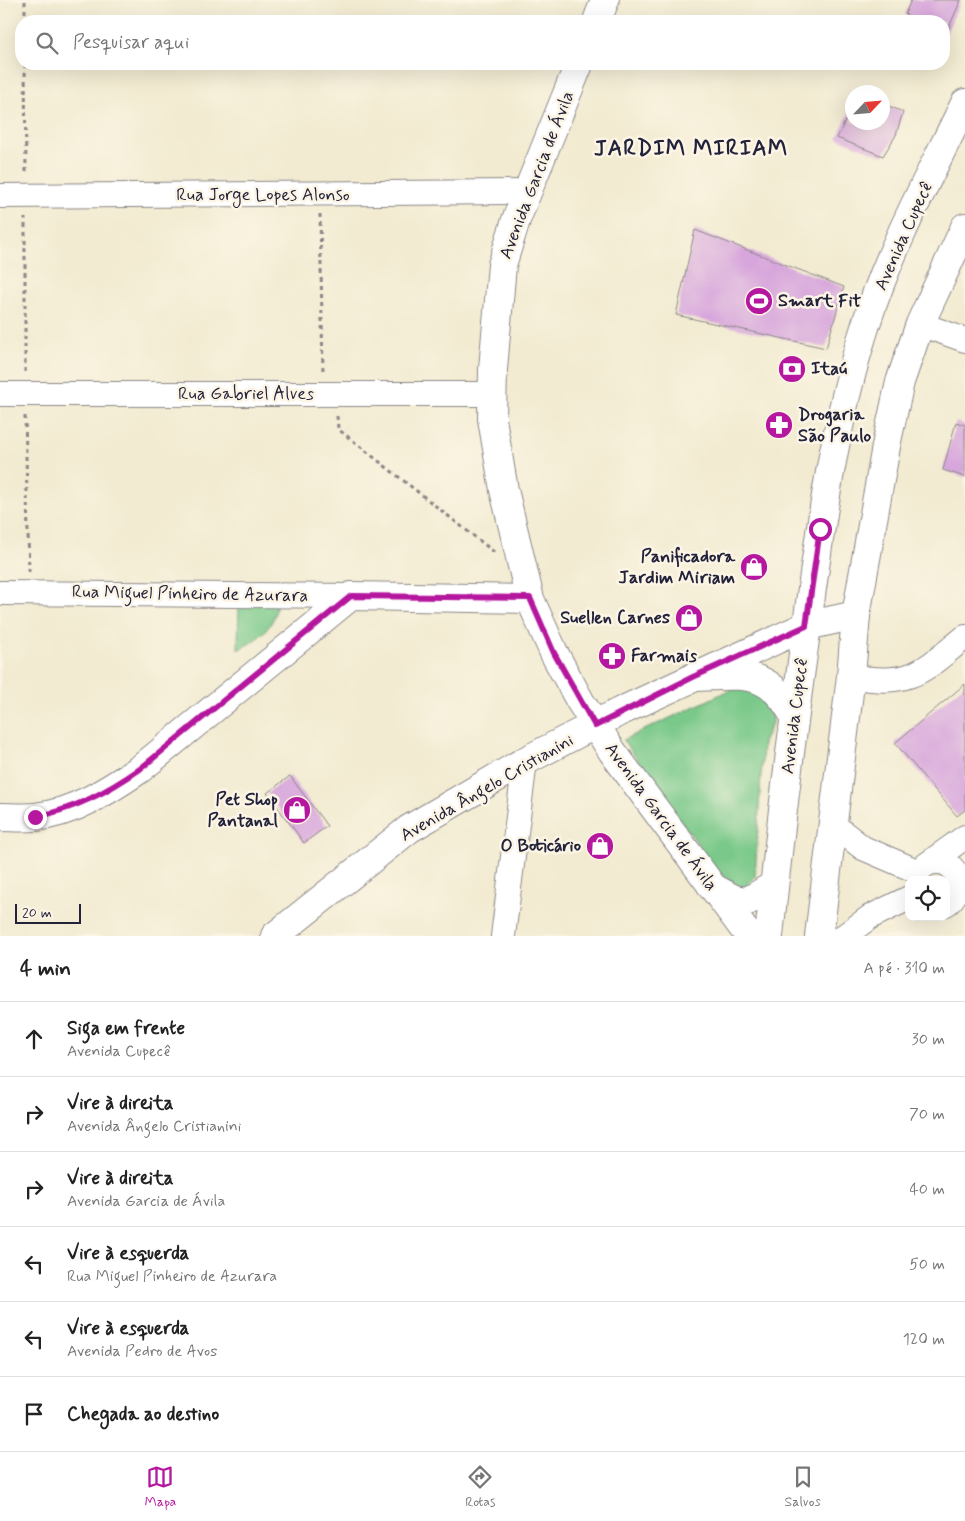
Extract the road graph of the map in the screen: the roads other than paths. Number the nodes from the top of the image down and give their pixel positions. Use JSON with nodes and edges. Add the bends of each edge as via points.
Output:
{"nodes":[{"id":1,"x":605,"y":0,"type":"edge"},
{"id":2,"x":599,"y":15,"type":"edge"},
{"id":3,"x":577,"y":70,"type":"edge"},
{"id":4,"x":965,"y":103,"type":"edge"},
{"id":5,"x":526,"y":192,"type":"junction"},
{"id":6,"x":0,"y":196,"type":"edge"},
{"id":7,"x":965,"y":227,"type":"edge"},
{"id":8,"x":920,"y":324,"type":"junction"},
{"id":9,"x":965,"y":340,"type":"edge"},
{"id":10,"x":0,"y":394,"type":"edge"},
{"id":11,"x":492,"y":394,"type":"junction"},
{"id":12,"x":0,"y":593,"type":"edge"},
{"id":13,"x":351,"y":596,"type":"junction"},
{"id":14,"x":530,"y":598,"type":"junction"},
{"id":15,"x":856,"y":615,"type":"junction"},
{"id":16,"x":806,"y":626,"type":"junction"},
{"id":17,"x":965,"y":637,"type":"edge"},
{"id":18,"x":851,"y":676,"type":"junction"},
{"id":19,"x":693,"y":677,"type":"junction"},
{"id":20,"x":794,"y":716,"type":"junction"},
{"id":21,"x":595,"y":726,"type":"junction"},
{"id":22,"x":525,"y":761,"type":"junction"},
{"id":23,"x":0,"y":817,"type":"edge"},
{"id":24,"x":831,"y":823,"type":"junction"},
{"id":25,"x":965,"y":837,"type":"edge"},
{"id":26,"x":921,"y":871,"type":"edge"},
{"id":27,"x":962,"y":873,"type":"edge"},
{"id":28,"x":774,"y":885,"type":"junction"},
{"id":29,"x":712,"y":887,"type":"junction"},
{"id":30,"x":905,"y":900,"type":"edge"},
{"id":31,"x":954,"y":903,"type":"edge"},
{"id":32,"x":274,"y":936,"type":"edge"},
{"id":33,"x":503,"y":936,"type":"edge"},
{"id":34,"x":749,"y":936,"type":"edge"},
{"id":35,"x":769,"y":936,"type":"edge"},
{"id":36,"x":819,"y":936,"type":"edge"},
{"id":37,"x":844,"y":936,"type":"edge"}],
"edges":[{"from":1,"to":2,"type":"street"},
{"from":3,"to":5,"type":"street","name":"Avenida Garcia de Ávila"},
{"from":4,"to":16,"type":"street","name":"Avenida Cupecê","via":[[889,264],[866,322],[848,384],[831,465]]},
{"from":5,"to":6,"type":"street","name":"Rua Jorge Lopes Alonso"},
{"from":5,"to":11,"type":"street","name":"Avenida Garcia de Ávila","via":[[502,265]]},
{"from":7,"to":8,"type":"street"},
{"from":8,"to":9,"type":"street"},
{"from":8,"to":15,"type":"street","via":[[900,382],[887,441]]},
{"from":10,"to":11,"type":"street","name":"Rua Gabriel Alves"},
{"from":11,"to":14,"type":"street","name":"Avenida Garcia de Ávila","via":[[492,419],[504,490]]},
{"from":12,"to":13,"type":"street","name":"Rua Miguel Pinheiro de Azurara"},
{"from":13,"to":14,"type":"street","name":"Rua Miguel Pinheiro de Azurara"},
{"from":13,"to":23,"type":"street","via":[[140,769],[113,787],[56,813]]},
{"from":14,"to":21,"type":"street","name":"Avenida Garcia de Ávila","via":[[554,653]]},
{"from":15,"to":16,"type":"street","name":"Avenida Ângelo Cristianini"},
{"from":15,"to":18,"type":"street"},
{"from":16,"to":19,"type":"street","name":"Avenida Ângelo Cristianini"},
{"from":16,"to":20,"type":"street","name":"Avenida Cupecê"},
{"from":17,"to":18,"type":"street","via":[[916,674],[879,681]]},
{"from":18,"to":24,"type":"street"},
{"from":19,"to":20,"type":"street","via":[[742,675],[759,679],[786,700]]},
{"from":19,"to":21,"type":"street","name":"Avenida Ângelo Cristianini"},
{"from":20,"to":28,"type":"street","name":"Avenida Cupecê"},
{"from":21,"to":22,"type":"street","name":"Avenida Ângelo Cristianini"},
{"from":21,"to":29,"type":"street","name":"Avenida Garcia de Ávila"},
{"from":22,"to":32,"type":"street","name":"Avenida Ângelo Cristianini","via":[[410,830]]},
{"from":22,"to":33,"type":"street"},
{"from":24,"to":26,"type":"street","via":[[863,848]]},
{"from":24,"to":36,"type":"street"},
{"from":25,"to":26,"type":"street"},
{"from":26,"to":27,"type":"street","via":[[944,862]]},
{"from":27,"to":31,"type":"street"},
{"from":28,"to":29,"type":"street","via":[[748,901],[734,899]]},
{"from":28,"to":35,"type":"street","name":"Avenida Cupecê"},
{"from":29,"to":34,"type":"street","name":"Avenida Garcia de Ávila"},
{"from":30,"to":37,"type":"street","via":[[870,917]]}]}
